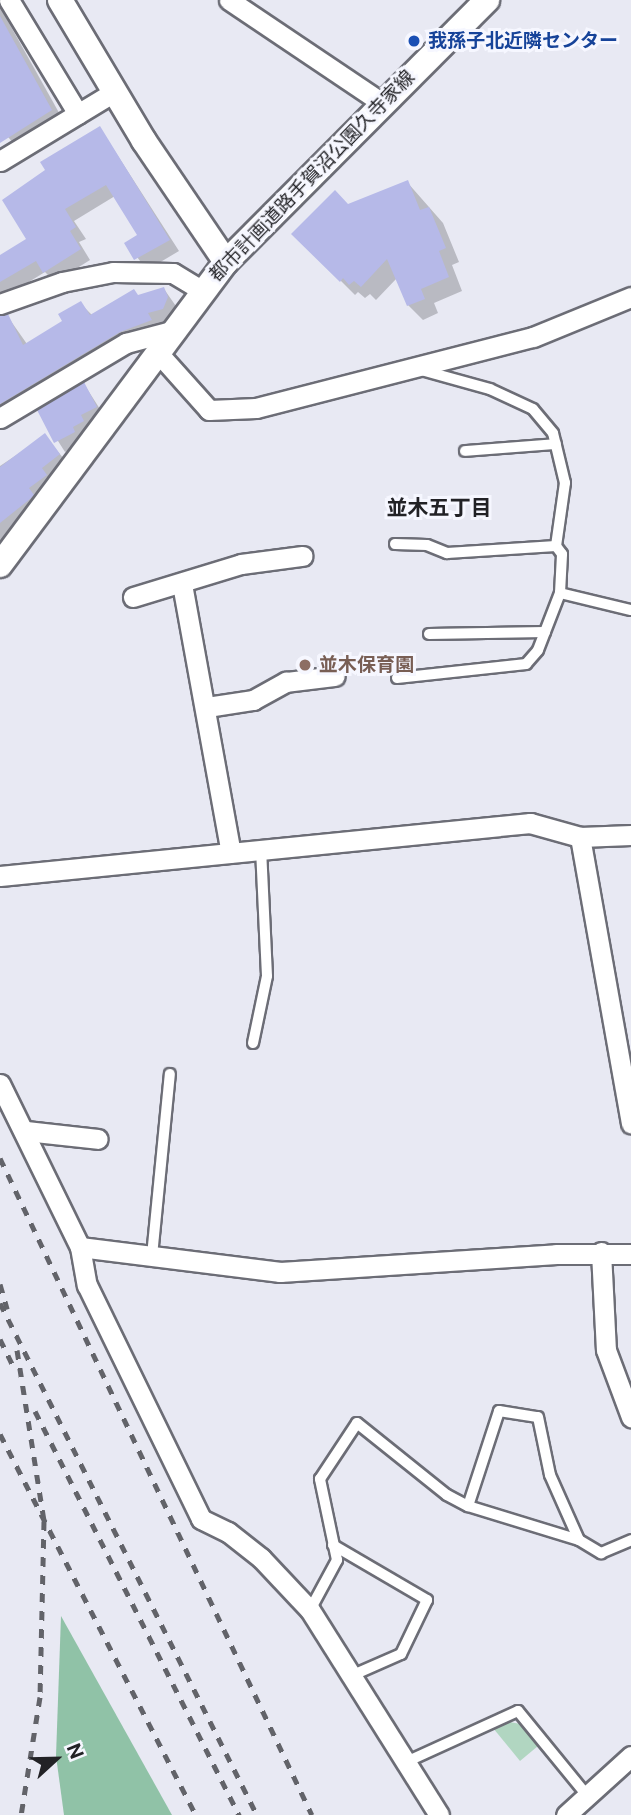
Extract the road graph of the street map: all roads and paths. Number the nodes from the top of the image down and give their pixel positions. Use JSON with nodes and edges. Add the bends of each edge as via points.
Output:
{"nodes":[{"id":1,"x":9,"y":0,"type":"edge"},
{"id":2,"x":60,"y":0,"type":"edge"},
{"id":3,"x":229,"y":0,"type":"edge"},
{"id":4,"x":486,"y":0,"type":"edge"},
{"id":5,"x":114,"y":92,"type":"junction"},
{"id":6,"x":381,"y":102,"type":"junction"},
{"id":7,"x":78,"y":114,"type":"junction"},
{"id":8,"x":0,"y":161,"type":"edge"},
{"id":9,"x":226,"y":262,"type":"junction"},
{"id":10,"x":203,"y":292,"type":"junction"},
{"id":11,"x":631,"y":297,"type":"edge"},
{"id":12,"x":0,"y":304,"type":"edge"},
{"id":13,"x":175,"y":330,"type":"junction"},
{"id":14,"x":159,"y":354,"type":"junction"},
{"id":15,"x":417,"y":369,"type":"junction"},
{"id":16,"x":0,"y":418,"type":"edge"},
{"id":17,"x":556,"y":444,"type":"junction"},
{"id":18,"x":465,"y":451,"type":"dead end"},
{"id":19,"x":395,"y":544,"type":"dead end"},
{"id":20,"x":555,"y":546,"type":"junction"},
{"id":21,"x":302,"y":556,"type":"dead end"},
{"id":22,"x":0,"y":565,"type":"edge"},
{"id":23,"x":182,"y":584,"type":"junction"},
{"id":24,"x":560,"y":593,"type":"junction"},
{"id":25,"x":133,"y":597,"type":"dead end"},
{"id":26,"x":631,"y":610,"type":"edge"},
{"id":27,"x":545,"y":632,"type":"junction"},
{"id":28,"x":429,"y":634,"type":"dead end"},
{"id":29,"x":335,"y":676,"type":"dead end"},
{"id":30,"x":397,"y":678,"type":"dead end"},
{"id":31,"x":207,"y":707,"type":"junction"},
{"id":32,"x":631,"y":835,"type":"edge"},
{"id":33,"x":580,"y":837,"type":"junction"},
{"id":34,"x":261,"y":849,"type":"junction"},
{"id":35,"x":232,"y":853,"type":"junction"},
{"id":36,"x":0,"y":876,"type":"edge"},
{"id":37,"x":622,"y":1002,"type":"edge"},
{"id":38,"x":253,"y":1043,"type":"dead end"},
{"id":39,"x":170,"y":1074,"type":"dead end"},
{"id":40,"x":0,"y":1084,"type":"edge"},
{"id":41,"x":631,"y":1124,"type":"edge"},
{"id":42,"x":26,"y":1131,"type":"junction"},
{"id":43,"x":98,"y":1139,"type":"dead end"},
{"id":44,"x":80,"y":1247,"type":"junction"},
{"id":45,"x":601,"y":1252,"type":"junction"},
{"id":46,"x":631,"y":1254,"type":"edge"},
{"id":47,"x":152,"y":1256,"type":"junction"},
{"id":48,"x":631,"y":1417,"type":"edge"},
{"id":49,"x":468,"y":1506,"type":"junction"},
{"id":50,"x":579,"y":1540,"type":"junction"},
{"id":51,"x":631,"y":1540,"type":"edge"},
{"id":52,"x":333,"y":1545,"type":"junction"},
{"id":53,"x":310,"y":1611,"type":"junction"},
{"id":54,"x":353,"y":1675,"type":"junction"},
{"id":55,"x":631,"y":1756,"type":"edge"},
{"id":56,"x":406,"y":1762,"type":"junction"},
{"id":57,"x":586,"y":1794,"type":"junction"},
{"id":58,"x":439,"y":1815,"type":"edge"},
{"id":59,"x":566,"y":1815,"type":"edge"}],
"edges":[{"from":1,"to":7,"type":"street"},
{"from":2,"to":5,"type":"street"},
{"from":3,"to":6,"type":"street"},
{"from":4,"to":6,"type":"street","name":"都市計画道路手賀沼公園久寺家線"},
{"from":5,"to":7,"type":"street"},
{"from":5,"to":9,"type":"street"},
{"from":6,"to":9,"type":"street","name":"都市計画道路手賀沼公園久寺家線"},
{"from":7,"to":8,"type":"street"},
{"from":9,"to":10,"type":"street","name":"都市計画道路手賀沼公園久寺家線"},
{"from":10,"to":12,"type":"street","via":[[173,273],[113,272],[62,282]]},
{"from":10,"to":13,"type":"street","name":"都市計画道路手賀沼公園久寺家線"},
{"from":11,"to":15,"type":"street","via":[[533,337]]},
{"from":13,"to":14,"type":"street","name":"都市計画道路手賀沼公園久寺家線"},
{"from":13,"to":16,"type":"street","via":[[126,342]]},
{"from":14,"to":15,"type":"street","via":[[209,410],[256,408]]},
{"from":14,"to":22,"type":"street","name":"都市計画道路手賀沼公園久寺家線"},
{"from":15,"to":17,"type":"lane","via":[[490,388],[533,409],[553,433]]},
{"from":17,"to":18,"type":"lane"},
{"from":17,"to":20,"type":"lane","via":[[565,483]]},
{"from":19,"to":20,"type":"lane","via":[[427,545],[447,553]]},
{"from":20,"to":24,"type":"lane","via":[[562,554]]},
{"from":21,"to":23,"type":"street","via":[[241,564]]},
{"from":23,"to":25,"type":"street"},
{"from":23,"to":31,"type":"street"},
{"from":24,"to":26,"type":"lane"},
{"from":24,"to":27,"type":"lane"},
{"from":27,"to":28,"type":"lane"},
{"from":27,"to":30,"type":"lane","via":[[526,664]]},
{"from":29,"to":31,"type":"street","via":[[286,682],[253,700]]},
{"from":31,"to":35,"type":"street"},
{"from":32,"to":33,"type":"street"},
{"from":33,"to":34,"type":"street","via":[[530,823]]},
{"from":33,"to":37,"type":"street"},
{"from":34,"to":35,"type":"street"},
{"from":34,"to":38,"type":"lane","via":[[267,976]]},
{"from":35,"to":36,"type":"street"},
{"from":37,"to":41,"type":"street"},
{"from":39,"to":47,"type":"lane"},
{"from":40,"to":42,"type":"street"},
{"from":42,"to":43,"type":"street"},
{"from":42,"to":44,"type":"street"},
{"from":44,"to":47,"type":"street"},
{"from":44,"to":53,"type":"street","via":[[87,1285],[201,1519],[228,1532],[261,1558]]},
{"from":45,"to":46,"type":"street"},
{"from":45,"to":47,"type":"street","via":[[280,1272]]},
{"from":45,"to":48,"type":"street","via":[[606,1350]]},
{"from":49,"to":50,"type":"lane"},
{"from":49,"to":50,"type":"lane","via":[[499,1411],[538,1416],[550,1475]]},
{"from":49,"to":52,"type":"lane","via":[[447,1495],[357,1423],[320,1479]]},
{"from":50,"to":51,"type":"lane","via":[[601,1553]]},
{"from":52,"to":53,"type":"lane","via":[[337,1560]]},
{"from":52,"to":54,"type":"lane","via":[[427,1600],[401,1654]]},
{"from":53,"to":54,"type":"street"},
{"from":54,"to":56,"type":"street"},
{"from":55,"to":57,"type":"street"},
{"from":56,"to":57,"type":"lane","via":[[519,1711]]},
{"from":56,"to":58,"type":"street"},
{"from":57,"to":59,"type":"street"}]}
